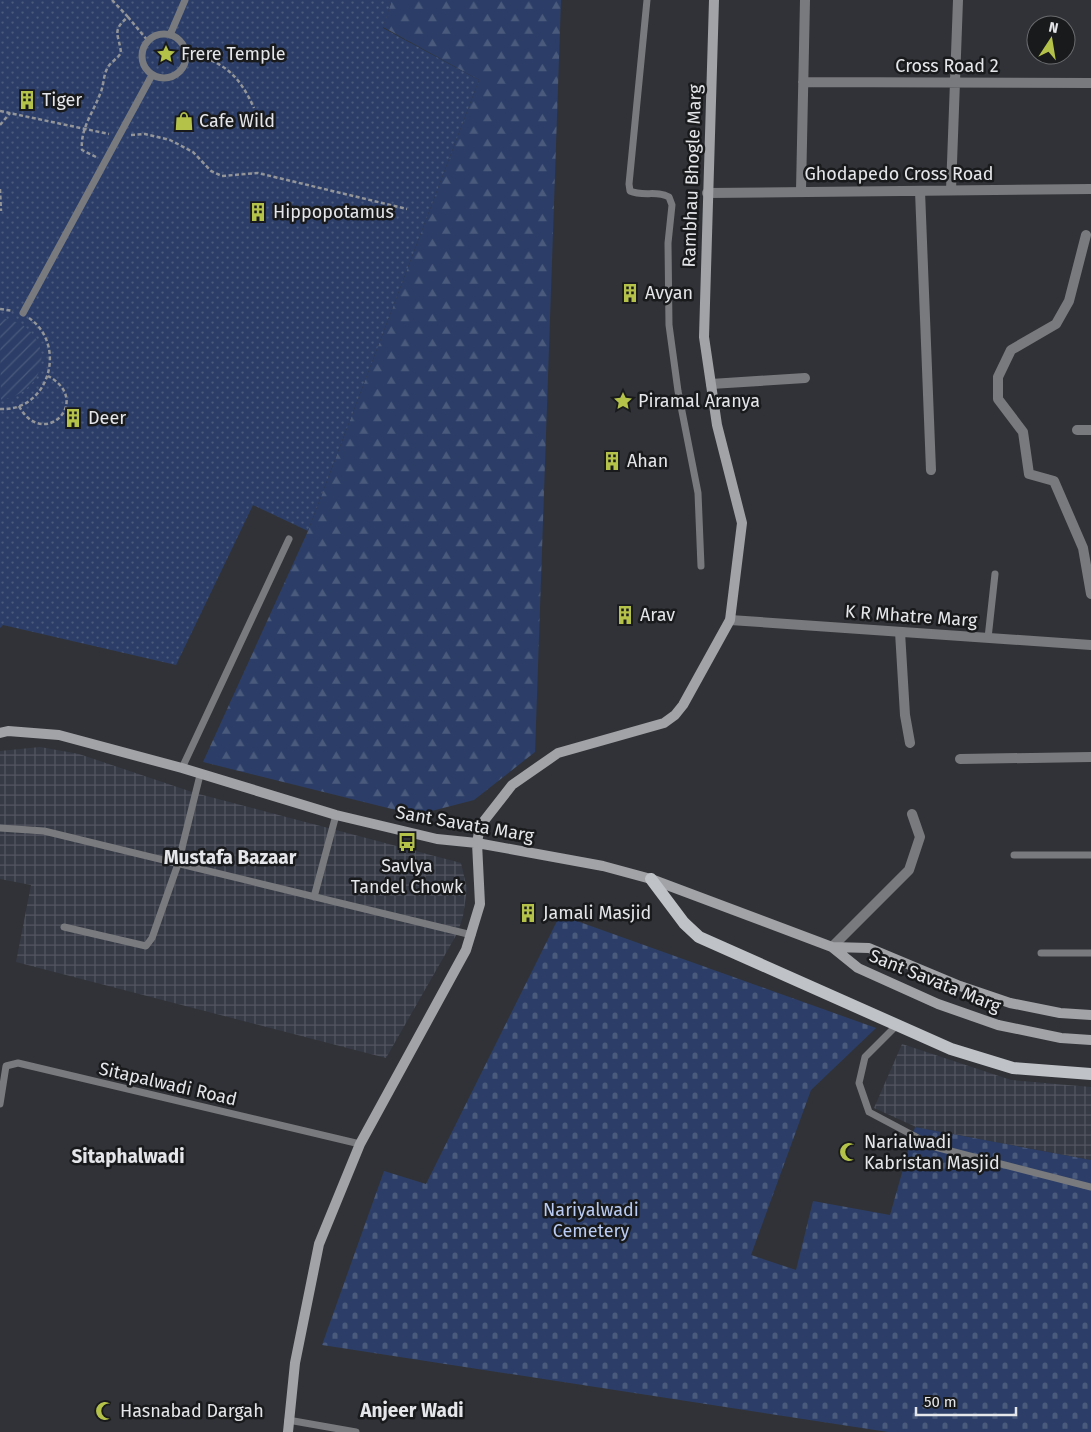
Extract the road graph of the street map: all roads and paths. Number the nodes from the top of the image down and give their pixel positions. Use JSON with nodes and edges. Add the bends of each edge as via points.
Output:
{"nodes":[{"id":1,"x":112,"y":0,"type":"edge"},
{"id":2,"x":185,"y":0,"type":"edge"},
{"id":3,"x":647,"y":0,"type":"edge"},
{"id":4,"x":714,"y":0,"type":"edge"},
{"id":5,"x":805,"y":0,"type":"edge"},
{"id":6,"x":958,"y":0,"type":"edge"},
{"id":7,"x":128,"y":17,"type":"junction"},
{"id":8,"x":170,"y":35,"type":"junction"},
{"id":9,"x":148,"y":41,"type":"junction"},
{"id":10,"x":186,"y":53,"type":"junction"},
{"id":11,"x":152,"y":75,"type":"junction"},
{"id":12,"x":803,"y":82,"type":"junction"},
{"id":13,"x":955,"y":83,"type":"junction"},
{"id":14,"x":1091,"y":84,"type":"edge"},
{"id":15,"x":254,"y":108,"type":"dead end"},
{"id":16,"x":0,"y":111,"type":"edge"},
{"id":17,"x":10,"y":113,"type":"junction"},
{"id":18,"x":0,"y":125,"type":"edge"},
{"id":19,"x":85,"y":129,"type":"junction"},
{"id":20,"x":119,"y":136,"type":"junction"},
{"id":21,"x":109,"y":154,"type":"junction"},
{"id":22,"x":0,"y":189,"type":"edge"},
{"id":23,"x":1091,"y":189,"type":"edge"},
{"id":24,"x":801,"y":190,"type":"junction"},
{"id":25,"x":951,"y":190,"type":"junction"},
{"id":26,"x":920,"y":191,"type":"junction"},
{"id":27,"x":707,"y":193,"type":"junction"},
{"id":28,"x":407,"y":209,"type":"dead end"},
{"id":29,"x":1,"y":210,"type":"edge"},
{"id":30,"x":1086,"y":234,"type":"dead end"},
{"id":31,"x":0,"y":309,"type":"edge"},
{"id":32,"x":23,"y":313,"type":"junction"},
{"id":33,"x":48,"y":376,"type":"junction"},
{"id":34,"x":805,"y":378,"type":"dead end"},
{"id":35,"x":711,"y":384,"type":"junction"},
{"id":36,"x":19,"y":406,"type":"junction"},
{"id":37,"x":0,"y":409,"type":"edge"},
{"id":38,"x":1077,"y":430,"type":"dead end"},
{"id":39,"x":1091,"y":430,"type":"edge"},
{"id":40,"x":931,"y":470,"type":"dead end"},
{"id":41,"x":289,"y":539,"type":"dead end"},
{"id":42,"x":701,"y":566,"type":"dead end"},
{"id":43,"x":995,"y":574,"type":"dead end"},
{"id":44,"x":1091,"y":594,"type":"edge"},
{"id":45,"x":730,"y":620,"type":"junction"},
{"id":46,"x":900,"y":632,"type":"junction"},
{"id":47,"x":988,"y":638,"type":"junction"},
{"id":48,"x":1091,"y":645,"type":"edge"},
{"id":49,"x":0,"y":733,"type":"edge"},
{"id":50,"x":910,"y":743,"type":"dead end"},
{"id":51,"x":1091,"y":758,"type":"edge"},
{"id":52,"x":960,"y":759,"type":"dead end"},
{"id":53,"x":182,"y":768,"type":"junction"},
{"id":54,"x":200,"y":774,"type":"junction"},
{"id":55,"x":912,"y":814,"type":"dead end"},
{"id":56,"x":336,"y":815,"type":"junction"},
{"id":57,"x":0,"y":828,"type":"edge"},
{"id":58,"x":476,"y":843,"type":"junction"},
{"id":59,"x":1014,"y":855,"type":"dead end"},
{"id":60,"x":1091,"y":855,"type":"edge"},
{"id":61,"x":178,"y":864,"type":"junction"},
{"id":62,"x":651,"y":879,"type":"junction"},
{"id":63,"x":314,"y":897,"type":"junction"},
{"id":64,"x":64,"y":927,"type":"dead end"},
{"id":65,"x":472,"y":935,"type":"junction"},
{"id":66,"x":832,"y":947,"type":"junction"},
{"id":67,"x":1041,"y":953,"type":"dead end"},
{"id":68,"x":1091,"y":953,"type":"edge"},
{"id":69,"x":1091,"y":1014,"type":"edge"},
{"id":70,"x":897,"y":1025,"type":"junction"},
{"id":71,"x":1091,"y":1040,"type":"edge"},
{"id":72,"x":1091,"y":1074,"type":"edge"},
{"id":73,"x":0,"y":1104,"type":"edge"},
{"id":74,"x":360,"y":1144,"type":"junction"},
{"id":75,"x":1091,"y":1187,"type":"edge"},
{"id":76,"x":288,"y":1420,"type":"junction"},
{"id":77,"x":288,"y":1432,"type":"edge"},
{"id":78,"x":356,"y":1432,"type":"edge"}],
"edges":[{"from":1,"to":7,"type":"path"},
{"from":2,"to":8,"type":"lane"},
{"from":3,"to":42,"type":"lane","via":[[629,184],[630,191],[638,194],[663,194],[669,197],[672,205],[668,243],[669,325],[698,493]]},
{"from":4,"to":27,"type":"street","name":"Rambhau Bhogle Marg"},
{"from":5,"to":12,"type":"street"},
{"from":6,"to":13,"type":"street"},
{"from":7,"to":9,"type":"path"},
{"from":7,"to":19,"type":"path","via":[[116,32],[121,52],[108,66]]},
{"from":8,"to":9,"type":"lane","via":[[158,35]]},
{"from":8,"to":10,"type":"lane","via":[[181,42]]},
{"from":9,"to":11,"type":"lane","via":[[142,59]]},
{"from":10,"to":11,"type":"lane","via":[[183,67],[173,77]]},
{"from":10,"to":15,"type":"path","via":[[209,58],[229,69],[244,86]]},
{"from":11,"to":20,"type":"lane"},
{"from":12,"to":13,"type":"street","name":"Cross Road 2"},
{"from":12,"to":24,"type":"street"},
{"from":13,"to":14,"type":"street","name":"Cross Road 2"},
{"from":13,"to":25,"type":"street"},
{"from":16,"to":17,"type":"path"},
{"from":17,"to":18,"type":"path"},
{"from":17,"to":19,"type":"path"},
{"from":19,"to":20,"type":"path"},
{"from":19,"to":21,"type":"path","via":[[82,150],[100,158]]},
{"from":20,"to":21,"type":"lane"},
{"from":20,"to":28,"type":"path","via":[[145,134],[170,140],[193,152],[211,171],[222,176],[258,174]]},
{"from":21,"to":32,"type":"lane"},
{"from":22,"to":29,"type":"path"},
{"from":23,"to":25,"type":"street","name":"Ghodapedo Cross Road"},
{"from":24,"to":26,"type":"street","name":"Ghodapedo Cross Road"},
{"from":24,"to":27,"type":"street","name":"Ghodapedo Cross Road"},
{"from":25,"to":26,"type":"street","name":"Ghodapedo Cross Road"},
{"from":26,"to":40,"type":"street"},
{"from":27,"to":35,"type":"street","name":"Rambhau Bhogle Marg","via":[[704,337]]},
{"from":30,"to":44,"type":"street","via":[[1069,301],[1056,324],[1011,350],[998,377],[998,399],[1023,432],[1028,474],[1054,481],[1083,548]]},
{"from":31,"to":32,"type":"path"},
{"from":32,"to":33,"type":"path","via":[[35,322],[47,340],[51,362]]},
{"from":33,"to":36,"type":"path","via":[[41,389]]},
{"from":33,"to":36,"type":"path","via":[[60,383],[67,394],[67,407],[61,418],[49,424],[36,424],[25,418]]},
{"from":34,"to":35,"type":"street"},
{"from":35,"to":45,"type":"street","name":"Rambhau Bhogle Marg","via":[[717,425],[742,523]]},
{"from":36,"to":37,"type":"path"},
{"from":38,"to":39,"type":"street"},
{"from":41,"to":53,"type":"lane"},
{"from":43,"to":47,"type":"lane"},
{"from":45,"to":46,"type":"street","name":"K R Mhatre Marg"},
{"from":45,"to":58,"type":"street","name":"Rambhau Bhogle Marg","via":[[675,715],[664,723],[558,753],[512,785],[480,826]]},
{"from":46,"to":47,"type":"street","name":"K R Mhatre Marg"},
{"from":46,"to":50,"type":"street"},
{"from":47,"to":48,"type":"street","name":"K R Mhatre Marg"},
{"from":49,"to":53,"type":"street","name":"Sant Savata Marg","via":[[59,735]]},
{"from":51,"to":52,"type":"street"},
{"from":53,"to":54,"type":"street","name":"Sant Savata Marg"},
{"from":54,"to":56,"type":"street","name":"Sant Savata Marg"},
{"from":54,"to":61,"type":"lane"},
{"from":55,"to":66,"type":"street","via":[[920,837],[910,870]]},
{"from":56,"to":58,"type":"street","name":"Sant Savata Marg","via":[[436,839]]},
{"from":56,"to":63,"type":"lane"},
{"from":57,"to":61,"type":"lane","via":[[44,831]]},
{"from":58,"to":62,"type":"street","name":"Sant Savata Marg","via":[[603,866]]},
{"from":58,"to":65,"type":"street","via":[[480,904]]},
{"from":59,"to":60,"type":"lane"},
{"from":61,"to":63,"type":"lane"},
{"from":61,"to":64,"type":"lane","via":[[152,938],[146,946]]},
{"from":62,"to":66,"type":"street","name":"Sant Savata Marg"},
{"from":62,"to":70,"type":"main road","via":[[684,923],[699,937]]},
{"from":63,"to":65,"type":"lane"},
{"from":65,"to":74,"type":"street"},
{"from":66,"to":69,"type":"street","name":"Sant Savata Marg","via":[[870,948],[1010,1003],[1060,1013]]},
{"from":66,"to":71,"type":"street","name":"Sant Savata Marg","via":[[858,968],[938,1004],[998,1025],[1061,1038]]},
{"from":67,"to":68,"type":"lane"},
{"from":70,"to":72,"type":"main road","via":[[951,1049],[1013,1068]]},
{"from":70,"to":75,"type":"lane","via":[[865,1057],[859,1083],[870,1112],[934,1147]]},
{"from":73,"to":74,"type":"lane","name":"Sitapalwadi Road","via":[[6,1066],[18,1063]]},
{"from":74,"to":76,"type":"street","via":[[319,1244],[295,1363]]},
{"from":76,"to":77,"type":"street"},
{"from":76,"to":78,"type":"lane"}]}
